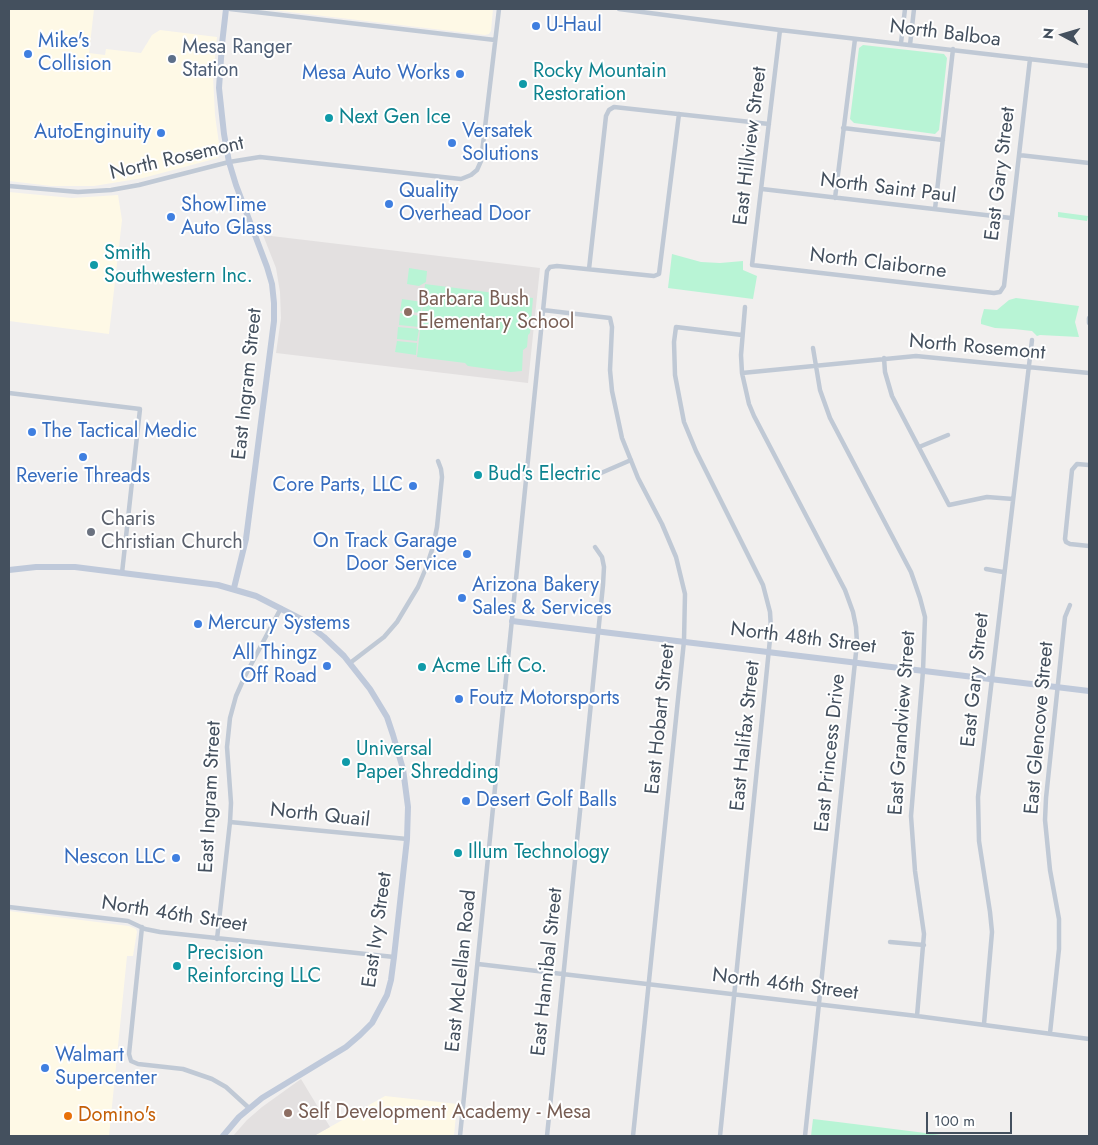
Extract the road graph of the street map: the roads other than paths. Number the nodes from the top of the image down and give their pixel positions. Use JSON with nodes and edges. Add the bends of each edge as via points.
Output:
{"nodes":[{"id":1,"x":226,"y":9,"type":"edge"},
{"id":2,"x":230,"y":9,"type":"edge"},
{"id":3,"x":499,"y":9,"type":"edge"},
{"id":4,"x":618,"y":9,"type":"edge"},
{"id":5,"x":904,"y":9,"type":"edge"},
{"id":6,"x":914,"y":9,"type":"edge"},
{"id":7,"x":780,"y":30,"type":"junction"},
{"id":8,"x":855,"y":38,"type":"junction"},
{"id":9,"x":495,"y":40,"type":"junction"},
{"id":10,"x":901,"y":44,"type":"junction"},
{"id":11,"x":910,"y":45,"type":"junction"},
{"id":12,"x":953,"y":49,"type":"junction"},
{"id":13,"x":1030,"y":59,"type":"junction"},
{"id":14,"x":1089,"y":66,"type":"edge"},
{"id":15,"x":678,"y":114,"type":"junction"},
{"id":16,"x":769,"y":124,"type":"junction"},
{"id":17,"x":843,"y":128,"type":"junction"},
{"id":18,"x":943,"y":140,"type":"junction"},
{"id":19,"x":1019,"y":155,"type":"junction"},
{"id":20,"x":229,"y":162,"type":"junction"},
{"id":21,"x":1089,"y":163,"type":"edge"},
{"id":22,"x":9,"y":186,"type":"edge"},
{"id":23,"x":762,"y":190,"type":"junction"},
{"id":24,"x":835,"y":198,"type":"junction"},
{"id":25,"x":935,"y":209,"type":"junction"},
{"id":26,"x":1011,"y":218,"type":"junction"},
{"id":27,"x":752,"y":265,"type":"joint"},
{"id":28,"x":589,"y":269,"type":"junction"},
{"id":29,"x":1000,"y":292,"type":"joint"},
{"id":30,"x":745,"y":307,"type":"dead end"},
{"id":31,"x":543,"y":310,"type":"junction"},
{"id":32,"x":1089,"y":318,"type":"edge"},
{"id":33,"x":1089,"y":323,"type":"edge"},
{"id":34,"x":742,"y":335,"type":"junction"},
{"id":35,"x":1032,"y":340,"type":"dead end"},
{"id":36,"x":813,"y":348,"type":"dead end"},
{"id":37,"x":884,"y":358,"type":"junction"},
{"id":38,"x":815,"y":365,"type":"junction"},
{"id":39,"x":1029,"y":366,"type":"junction"},
{"id":40,"x":742,"y":373,"type":"junction"},
{"id":41,"x":1089,"y":374,"type":"edge"},
{"id":42,"x":9,"y":393,"type":"edge"},
{"id":43,"x":948,"y":434,"type":"dead end"},
{"id":44,"x":919,"y":448,"type":"junction"},
{"id":45,"x":631,"y":460,"type":"junction"},
{"id":46,"x":438,"y":461,"type":"dead end"},
{"id":47,"x":1089,"y":465,"type":"edge"},
{"id":48,"x":601,"y":473,"type":"dead end"},
{"id":49,"x":1013,"y":499,"type":"junction"},
{"id":50,"x":594,"y":546,"type":"dead end"},
{"id":51,"x":1089,"y":546,"type":"edge"},
{"id":52,"x":986,"y":569,"type":"dead end"},
{"id":53,"x":9,"y":570,"type":"edge"},
{"id":54,"x":1003,"y":572,"type":"junction"},
{"id":55,"x":122,"y":573,"type":"junction"},
{"id":56,"x":234,"y":588,"type":"junction"},
{"id":57,"x":1070,"y":605,"type":"dead end"},
{"id":58,"x":281,"y":608,"type":"junction"},
{"id":59,"x":512,"y":621,"type":"junction"},
{"id":60,"x":598,"y":631,"type":"junction"},
{"id":61,"x":684,"y":641,"type":"junction"},
{"id":62,"x":769,"y":651,"type":"junction"},
{"id":63,"x":855,"y":662,"type":"junction"},
{"id":64,"x":350,"y":663,"type":"junction"},
{"id":65,"x":924,"y":671,"type":"junction"},
{"id":66,"x":991,"y":679,"type":"junction"},
{"id":67,"x":1058,"y":687,"type":"junction"},
{"id":68,"x":1089,"y":691,"type":"edge"},
{"id":69,"x":230,"y":822,"type":"junction"},
{"id":70,"x":407,"y":839,"type":"junction"},
{"id":71,"x":9,"y":907,"type":"edge"},
{"id":72,"x":142,"y":927,"type":"junction"},
{"id":73,"x":217,"y":938,"type":"junction"},
{"id":74,"x":890,"y":942,"type":"dead end"},
{"id":75,"x":924,"y":945,"type":"junction"},
{"id":76,"x":394,"y":957,"type":"junction"},
{"id":77,"x":478,"y":964,"type":"junction"},
{"id":78,"x":563,"y":973,"type":"junction"},
{"id":79,"x":649,"y":984,"type":"junction"},
{"id":80,"x":735,"y":995,"type":"junction"},
{"id":81,"x":820,"y":1005,"type":"junction"},
{"id":82,"x":917,"y":1016,"type":"junction"},
{"id":83,"x":984,"y":1024,"type":"junction"},
{"id":84,"x":1050,"y":1033,"type":"junction"},
{"id":85,"x":1089,"y":1039,"type":"edge"},
{"id":86,"x":248,"y":1108,"type":"junction"},
{"id":87,"x":223,"y":1136,"type":"edge"},
{"id":88,"x":460,"y":1136,"type":"edge"},
{"id":89,"x":547,"y":1136,"type":"edge"},
{"id":90,"x":633,"y":1136,"type":"edge"},
{"id":91,"x":720,"y":1136,"type":"edge"},
{"id":92,"x":805,"y":1136,"type":"edge"}],
"edges":[{"from":1,"to":20,"type":"street","name":"East Ingram Street","via":[[219,88]]},
{"from":2,"to":9,"type":"street"},
{"from":3,"to":9,"type":"street"},
{"from":4,"to":7,"type":"street","name":"North Balboa"},
{"from":5,"to":10,"type":"street"},
{"from":6,"to":11,"type":"street"},
{"from":7,"to":8,"type":"street","name":"North Balboa"},
{"from":7,"to":16,"type":"street","name":"East Hillview Street"},
{"from":8,"to":10,"type":"street","name":"North Balboa"},
{"from":8,"to":17,"type":"street"},
{"from":9,"to":20,"type":"street","name":"North Rosemont","via":[[481,161],[471,176],[452,179],[260,157]]},
{"from":10,"to":11,"type":"street","name":"North Balboa"},
{"from":11,"to":12,"type":"street","name":"North Balboa"},
{"from":12,"to":13,"type":"street","name":"North Balboa"},
{"from":12,"to":18,"type":"street"},
{"from":13,"to":14,"type":"street","name":"North Balboa"},
{"from":13,"to":19,"type":"street","name":"East Gary Street"},
{"from":15,"to":16,"type":"street"},
{"from":15,"to":28,"type":"street","via":[[609,110]]},
{"from":15,"to":28,"type":"street","via":[[659,274]]},
{"from":16,"to":23,"type":"street","name":"East Hillview Street"},
{"from":17,"to":18,"type":"street"},
{"from":17,"to":24,"type":"street"},
{"from":18,"to":25,"type":"street"},
{"from":19,"to":21,"type":"street"},
{"from":19,"to":26,"type":"street","name":"East Gary Street"},
{"from":20,"to":22,"type":"street","name":"North Rosemont","via":[[104,191]]},
{"from":20,"to":56,"type":"street","name":"East Ingram Street","via":[[267,267],[274,303],[246,539]]},
{"from":23,"to":24,"type":"street","name":"North Saint Paul"},
{"from":23,"to":27,"type":"street","name":"East Hillview Street"},
{"from":24,"to":25,"type":"street","name":"North Saint Paul"},
{"from":25,"to":26,"type":"street","name":"North Saint Paul"},
{"from":26,"to":29,"type":"street","name":"East Gary Street","via":[[1004,286]]},
{"from":27,"to":29,"type":"street","name":"North Claiborne"},
{"from":28,"to":31,"type":"street","name":"East McLellan Road","via":[[550,267]]},
{"from":30,"to":34,"type":"street","name":"East Princess Drive"},
{"from":31,"to":45,"type":"street","name":"East Hobart Street","via":[[610,318],[612,391],[622,438]]},
{"from":31,"to":59,"type":"street","name":"East McLellan Road"},
{"from":32,"to":33,"type":"street"},
{"from":34,"to":40,"type":"street","name":"East Princess Drive"},
{"from":34,"to":62,"type":"street","name":"East Halifax Street","via":[[676,327],[675,375],[684,422],[696,451],[767,597],[771,628]]},
{"from":35,"to":39,"type":"street","name":"East Gary Street"},
{"from":36,"to":38,"type":"street","name":"East Grandview Street"},
{"from":37,"to":38,"type":"street","name":"North Rosemont"},
{"from":37,"to":39,"type":"street","name":"North Rosemont","via":[[931,356]]},
{"from":37,"to":44,"type":"street","via":[[892,396]]},
{"from":38,"to":40,"type":"street","name":"North Rosemont"},
{"from":38,"to":65,"type":"street","name":"East Grandview Street","via":[[830,418],[915,582],[925,617]]},
{"from":39,"to":41,"type":"street","name":"North Rosemont"},
{"from":39,"to":49,"type":"street","name":"East Gary Street"},
{"from":40,"to":63,"type":"street","name":"East Princess Drive","via":[[754,416],[854,612]]},
{"from":42,"to":55,"type":"street","via":[[140,409]]},
{"from":43,"to":44,"type":"street"},
{"from":44,"to":49,"type":"street","via":[[949,505],[987,497]]},
{"from":45,"to":48,"type":"street"},
{"from":45,"to":61,"type":"street","name":"East Hobart Street","via":[[676,557],[685,594]]},
{"from":46,"to":64,"type":"street","via":[[442,477],[437,527],[418,587],[384,637]]},
{"from":47,"to":51,"type":"street","via":[[1077,464],[1072,470],[1065,539],[1070,544]]},
{"from":49,"to":54,"type":"street","name":"East Gary Street"},
{"from":50,"to":60,"type":"street","name":"East Hannibal Street","via":[[604,567]]},
{"from":52,"to":54,"type":"street"},
{"from":53,"to":55,"type":"street","via":[[54,566]]},
{"from":54,"to":66,"type":"street","name":"East Gary Street"},
{"from":55,"to":56,"type":"street"},
{"from":56,"to":58,"type":"street"},
{"from":57,"to":67,"type":"street","name":"East Glencove Street","via":[[1065,617]]},
{"from":58,"to":64,"type":"street","via":[[324,636]]},
{"from":58,"to":69,"type":"street","name":"East Ingram Street","via":[[245,676],[230,718],[227,747]]},
{"from":59,"to":60,"type":"street","name":"North 48th Street"},
{"from":59,"to":77,"type":"street","name":"East McLellan Road"},
{"from":60,"to":61,"type":"street","name":"North 48th Street"},
{"from":60,"to":78,"type":"street","name":"East Hannibal Street"},
{"from":61,"to":62,"type":"street","name":"North 48th Street"},
{"from":61,"to":79,"type":"street","name":"East Hobart Street"},
{"from":62,"to":63,"type":"street","name":"North 48th Street"},
{"from":62,"to":80,"type":"street","name":"East Halifax Street"},
{"from":63,"to":65,"type":"street","name":"North 48th Street"},
{"from":63,"to":81,"type":"street","name":"East Princess Drive"},
{"from":64,"to":70,"type":"street","name":"East Ivy Street","via":[[387,718],[400,753],[408,807]]},
{"from":65,"to":66,"type":"street","name":"North 48th Street"},
{"from":65,"to":75,"type":"street","name":"East Grandview Street","via":[[910,816]]},
{"from":66,"to":67,"type":"street","name":"North 48th Street"},
{"from":66,"to":83,"type":"street","name":"East Gary Street","via":[[978,797],[979,841],[992,932]]},
{"from":67,"to":68,"type":"street","name":"North 48th Street"},
{"from":67,"to":84,"type":"street","name":"East Glencove Street","via":[[1045,820],[1059,919]]},
{"from":69,"to":70,"type":"street","name":"North Quail"},
{"from":69,"to":73,"type":"street","name":"East Ingram Street"},
{"from":70,"to":76,"type":"street","name":"East Ivy Street"},
{"from":71,"to":72,"type":"street","name":"North 46th Street","via":[[128,921]]},
{"from":72,"to":73,"type":"street","name":"North 46th Street"},
{"from":72,"to":86,"type":"street","via":[[131,1060],[138,1064],[183,1069],[212,1079],[226,1087]]},
{"from":73,"to":76,"type":"street","name":"North 46th Street"},
{"from":74,"to":75,"type":"street"},
{"from":75,"to":82,"type":"street","name":"East Grandview Street"},
{"from":76,"to":86,"type":"street","name":"East Ivy Street","via":[[387,995],[372,1023],[346,1047]]},
{"from":77,"to":78,"type":"street","name":"North 46th Street"},
{"from":77,"to":88,"type":"street","name":"East McLellan Road"},
{"from":78,"to":79,"type":"street","name":"North 46th Street"},
{"from":78,"to":89,"type":"street","name":"East Hannibal Street"},
{"from":79,"to":80,"type":"street","name":"North 46th Street"},
{"from":79,"to":90,"type":"street","name":"East Hobart Street"},
{"from":80,"to":81,"type":"street","name":"North 46th Street"},
{"from":80,"to":91,"type":"street","name":"East Halifax Street"},
{"from":81,"to":82,"type":"street","name":"North 46th Street"},
{"from":81,"to":92,"type":"street","name":"East Princess Drive"},
{"from":82,"to":83,"type":"street","name":"North 46th Street"},
{"from":83,"to":84,"type":"street","name":"North 46th Street"},
{"from":84,"to":85,"type":"street","name":"North 46th Street"},
{"from":86,"to":87,"type":"street","name":"East Ivy Street"}]}
